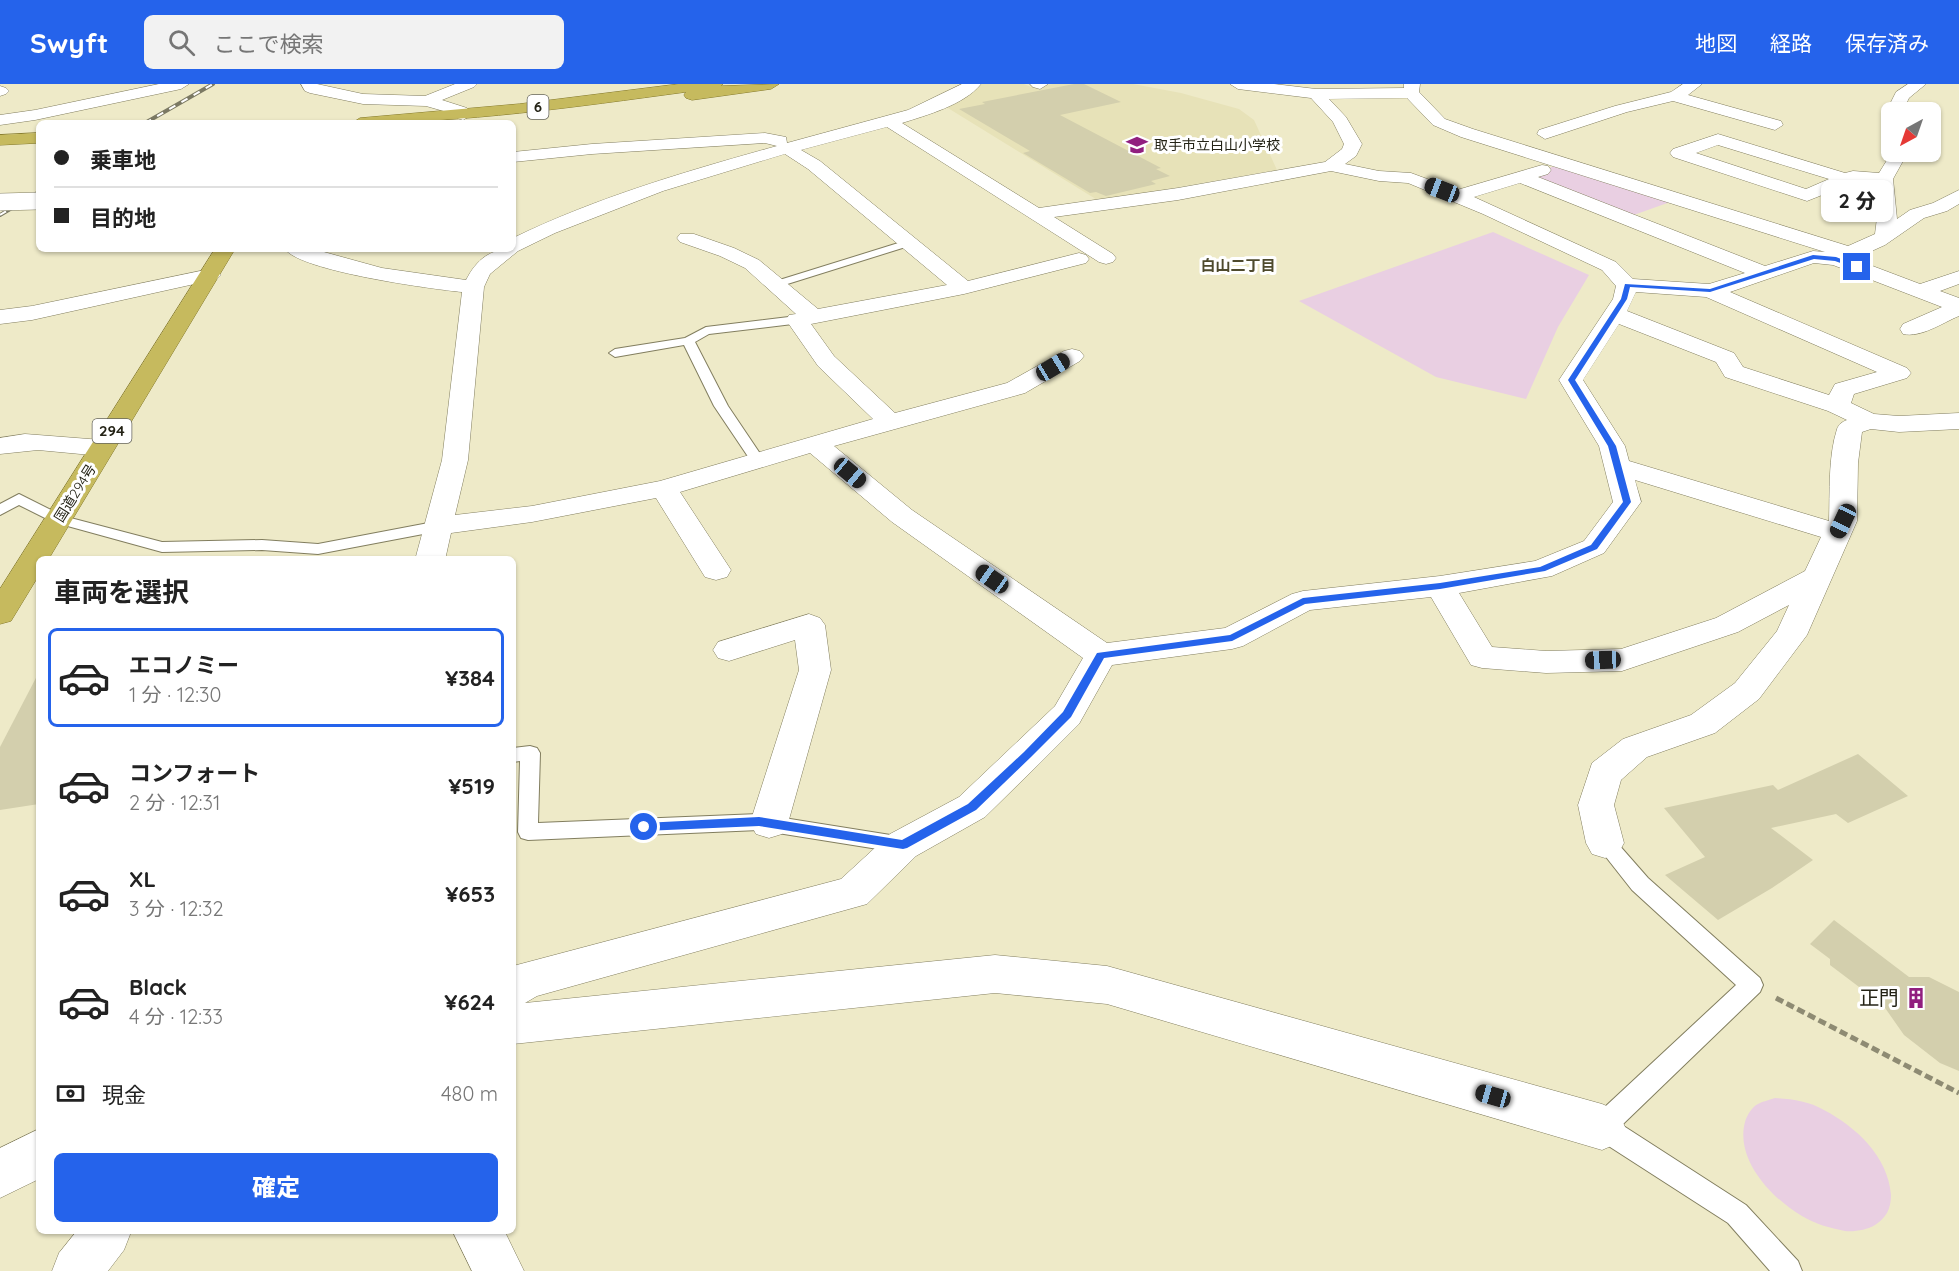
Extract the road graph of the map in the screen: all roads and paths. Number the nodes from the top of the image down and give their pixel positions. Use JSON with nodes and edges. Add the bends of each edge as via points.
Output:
{"nodes":[{"id":1,"x":309,"y":84,"type":"edge"},
{"id":2,"x":361,"y":84,"type":"edge"},
{"id":3,"x":469,"y":84,"type":"edge"},
{"id":4,"x":715,"y":84,"type":"edge"},
{"id":5,"x":771,"y":84,"type":"edge"},
{"id":6,"x":973,"y":84,"type":"edge"},
{"id":7,"x":1238,"y":84,"type":"edge"},
{"id":8,"x":1694,"y":84,"type":"edge"},
{"id":9,"x":1918,"y":84,"type":"edge"},
{"id":10,"x":169,"y":85,"type":"edge"},
{"id":11,"x":1411,"y":89,"type":"edge"},
{"id":12,"x":1311,"y":90,"type":"edge"},
{"id":13,"x":336,"y":93,"type":"junction"},
{"id":14,"x":1674,"y":96,"type":"junction"},
{"id":15,"x":427,"y":101,"type":"junction"},
{"id":16,"x":1899,"y":102,"type":"edge"},
{"id":17,"x":907,"y":115,"type":"junction"},
{"id":18,"x":462,"y":119,"type":"edge"},
{"id":19,"x":436,"y":120,"type":"edge"},
{"id":20,"x":1,"y":121,"type":"edge"},
{"id":21,"x":888,"y":121,"type":"junction"},
{"id":22,"x":1775,"y":125,"type":"dead end"},
{"id":23,"x":1545,"y":134,"type":"dead end"},
{"id":24,"x":36,"y":138,"type":"edge"},
{"id":25,"x":0,"y":140,"type":"edge"},
{"id":26,"x":795,"y":146,"type":"junction"},
{"id":27,"x":36,"y":147,"type":"edge"},
{"id":28,"x":0,"y":148,"type":"edge"},
{"id":29,"x":516,"y":157,"type":"edge"},
{"id":30,"x":1894,"y":162,"type":"edge"},
{"id":31,"x":1561,"y":164,"type":"junction"},
{"id":32,"x":1331,"y":166,"type":"junction"},
{"id":33,"x":1522,"y":177,"type":"junction"},
{"id":34,"x":1846,"y":179,"type":"junction"},
{"id":35,"x":1884,"y":179,"type":"junction"},
{"id":36,"x":1457,"y":196,"type":"junction"},
{"id":37,"x":1959,"y":196,"type":"edge"},
{"id":38,"x":36,"y":201,"type":"edge"},
{"id":39,"x":0,"y":202,"type":"edge"},
{"id":40,"x":1691,"y":203,"type":"junction"},
{"id":41,"x":1056,"y":211,"type":"junction"},
{"id":42,"x":1034,"y":214,"type":"junction"},
{"id":43,"x":1634,"y":221,"type":"junction"},
{"id":44,"x":1885,"y":237,"type":"junction"},
{"id":45,"x":687,"y":238,"type":"dead end"},
{"id":46,"x":908,"y":243,"type":"junction"},
{"id":47,"x":516,"y":245,"type":"edge"},
{"id":48,"x":223,"y":252,"type":"edge"},
{"id":49,"x":302,"y":252,"type":"edge"},
{"id":50,"x":505,"y":252,"type":"edge"},
{"id":51,"x":1843,"y":256,"type":"junction"},
{"id":52,"x":1106,"y":258,"type":"dead end"},
{"id":53,"x":1078,"y":259,"type":"dead end"},
{"id":54,"x":1764,"y":273,"type":"junction"},
{"id":55,"x":210,"y":275,"type":"junction"},
{"id":56,"x":1959,"y":277,"type":"edge"},
{"id":57,"x":777,"y":284,"type":"junction"},
{"id":58,"x":1627,"y":285,"type":"junction"},
{"id":59,"x":473,"y":287,"type":"junction"},
{"id":60,"x":964,"y":288,"type":"junction"},
{"id":61,"x":1710,"y":291,"type":"junction"},
{"id":62,"x":1921,"y":291,"type":"junction"},
{"id":63,"x":1959,"y":307,"type":"edge"},
{"id":64,"x":1615,"y":314,"type":"junction"},
{"id":65,"x":0,"y":317,"type":"edge"},
{"id":66,"x":805,"y":319,"type":"junction"},
{"id":67,"x":1888,"y":319,"type":"dead end"},
{"id":68,"x":1911,"y":329,"type":"junction"},
{"id":69,"x":1935,"y":340,"type":"dead end"},
{"id":70,"x":688,"y":341,"type":"junction"},
{"id":71,"x":615,"y":352,"type":"dead end"},
{"id":72,"x":1071,"y":356,"type":"dead end"},
{"id":73,"x":1837,"y":406,"type":"junction"},
{"id":74,"x":1869,"y":421,"type":"junction"},
{"id":75,"x":1959,"y":421,"type":"edge"},
{"id":76,"x":889,"y":422,"type":"junction"},
{"id":77,"x":815,"y":444,"type":"junction"},
{"id":78,"x":0,"y":446,"type":"edge"},
{"id":79,"x":102,"y":448,"type":"junction"},
{"id":80,"x":758,"y":461,"type":"junction"},
{"id":81,"x":1617,"y":466,"type":"junction"},
{"id":82,"x":664,"y":488,"type":"junction"},
{"id":83,"x":0,"y":510,"type":"edge"},
{"id":84,"x":58,"y":519,"type":"junction"},
{"id":85,"x":439,"y":526,"type":"junction"},
{"id":86,"x":1838,"y":533,"type":"junction"},
{"id":87,"x":431,"y":556,"type":"edge"},
{"id":88,"x":716,"y":570,"type":"dead end"},
{"id":89,"x":1817,"y":577,"type":"junction"},
{"id":90,"x":1440,"y":586,"type":"junction"},
{"id":91,"x":0,"y":614,"type":"edge"},
{"id":92,"x":729,"y":650,"type":"dead end"},
{"id":93,"x":1101,"y":655,"type":"junction"},
{"id":94,"x":516,"y":755,"type":"edge"},
{"id":95,"x":769,"y":823,"type":"junction"},
{"id":96,"x":1605,"y":843,"type":"joint"},
{"id":97,"x":903,"y":845,"type":"junction"},
{"id":98,"x":1752,"y":985,"type":"junction"},
{"id":99,"x":516,"y":986,"type":"edge"},
{"id":100,"x":516,"y":1024,"type":"edge"},
{"id":101,"x":1959,"y":1093,"type":"edge"},
{"id":102,"x":1602,"y":1127,"type":"junction"},
{"id":103,"x":36,"y":1155,"type":"edge"},
{"id":104,"x":0,"y":1174,"type":"edge"},
{"id":105,"x":105,"y":1234,"type":"edge"},
{"id":106,"x":479,"y":1234,"type":"edge"},
{"id":107,"x":77,"y":1271,"type":"edge"},
{"id":108,"x":499,"y":1271,"type":"edge"},
{"id":109,"x":1788,"y":1271,"type":"edge"}],
"edges":[{"from":1,"to":13,"type":"street","via":[[310,88]]},
{"from":2,"to":13,"type":"street"},
{"from":3,"to":15,"type":"street"},
{"from":4,"to":18,"type":"highway","number":"6"},
{"from":5,"to":18,"type":"highway","number":"6","via":[[598,108]]},
{"from":6,"to":17,"type":"street"},
{"from":7,"to":12,"type":"street"},
{"from":8,"to":14,"type":"street"},
{"from":9,"to":16,"type":"street"},
{"from":10,"to":20,"type":"street"},
{"from":11,"to":12,"type":"street"},
{"from":11,"to":31,"type":"street","via":[[1438,122]]},
{"from":12,"to":32,"type":"street","via":[[1340,120],[1353,144],[1350,152]]},
{"from":13,"to":15,"type":"street","via":[[363,99]]},
{"from":14,"to":22,"type":"street"},
{"from":14,"to":23,"type":"street"},
{"from":15,"to":18,"type":"street","via":[[461,111]]},
{"from":17,"to":21,"type":"street"},
{"from":17,"to":41,"type":"street"},
{"from":18,"to":19,"type":"highway","number":"6"},
{"from":21,"to":26,"type":"street"},
{"from":21,"to":42,"type":"street"},
{"from":24,"to":25,"type":"highway"},
{"from":26,"to":29,"type":"street","via":[[765,138]]},
{"from":26,"to":46,"type":"street"},
{"from":26,"to":47,"type":"street","via":[[647,190]]},
{"from":27,"to":28,"type":"highway"},
{"from":30,"to":35,"type":"street"},
{"from":31,"to":33,"type":"street"},
{"from":31,"to":40,"type":"street"},
{"from":32,"to":36,"type":"street","via":[[1411,178]]},
{"from":32,"to":41,"type":"street"},
{"from":33,"to":36,"type":"street"},
{"from":33,"to":43,"type":"street"},
{"from":34,"to":34,"type":"street","via":[[1807,195],[1680,153],[1718,139]]},
{"from":34,"to":35,"type":"street"},
{"from":35,"to":44,"type":"street","via":[[1888,210]]},
{"from":36,"to":58,"type":"street","via":[[1609,266]]},
{"from":37,"to":44,"type":"street","via":[[1917,214]]},
{"from":38,"to":39,"type":"street","bridge":true},
{"from":40,"to":43,"type":"street"},
{"from":40,"to":51,"type":"street"},
{"from":41,"to":42,"type":"street"},
{"from":42,"to":52,"type":"street"},
{"from":43,"to":54,"type":"street"},
{"from":44,"to":51,"type":"street"},
{"from":45,"to":57,"type":"street","via":[[752,264]]},
{"from":46,"to":57,"type":"lane"},
{"from":46,"to":60,"type":"street"},
{"from":48,"to":55,"type":"highway","name":"国道294号","number":"294"},
{"from":49,"to":59,"type":"street","via":[[344,265]]},
{"from":50,"to":59,"type":"street","via":[[481,271]]},
{"from":51,"to":54,"type":"street","via":[[1813,257]]},
{"from":51,"to":62,"type":"street"},
{"from":53,"to":60,"type":"street"},
{"from":54,"to":61,"type":"street"},
{"from":55,"to":65,"type":"street"},
{"from":55,"to":79,"type":"highway","name":"国道294号","number":"294"},
{"from":56,"to":62,"type":"street"},
{"from":57,"to":66,"type":"street"},
{"from":58,"to":61,"type":"street"},
{"from":58,"to":64,"type":"street"},
{"from":59,"to":85,"type":"street","via":[[455,460]]},
{"from":60,"to":66,"type":"street"},
{"from":61,"to":73,"type":"street","via":[[1899,373],[1844,388]]},
{"from":62,"to":63,"type":"street"},
{"from":63,"to":68,"type":"street"},
{"from":64,"to":73,"type":"street","via":[[1726,358],[1733,372]]},
{"from":64,"to":81,"type":"street","via":[[1571,380],[1612,446]]},
{"from":66,"to":70,"type":"lane","via":[[706,331]]},
{"from":66,"to":76,"type":"street","via":[[826,361]]},
{"from":67,"to":68,"type":"street"},
{"from":68,"to":69,"type":"street"},
{"from":70,"to":71,"type":"lane"},
{"from":70,"to":80,"type":"lane","via":[[722,406]]},
{"from":72,"to":76,"type":"street","via":[[1016,388]]},
{"from":73,"to":74,"type":"street"},
{"from":74,"to":75,"type":"street"},
{"from":74,"to":86,"type":"street","via":[[1850,428],[1843,521]]},
{"from":76,"to":77,"type":"street"},
{"from":77,"to":80,"type":"street"},
{"from":77,"to":93,"type":"street","via":[[902,516]]},
{"from":78,"to":79,"type":"street","via":[[39,442]]},
{"from":79,"to":84,"type":"highway","name":"国道294号","number":"294"},
{"from":80,"to":82,"type":"street"},
{"from":81,"to":86,"type":"street"},
{"from":81,"to":90,"type":"street","via":[[1627,502],[1594,547],[1541,569]]},
{"from":82,"to":85,"type":"street","via":[[532,514]]},
{"from":82,"to":88,"type":"street"},
{"from":83,"to":84,"type":"lane","via":[[19,499]]},
{"from":84,"to":85,"type":"lane","via":[[162,547],[262,545],[318,549]]},
{"from":84,"to":91,"type":"highway","name":"国道294号","number":"294"},
{"from":85,"to":87,"type":"street"},
{"from":86,"to":89,"type":"street"},
{"from":89,"to":90,"type":"street","via":[[1727,625],[1622,660],[1546,662],[1482,657]]},
{"from":89,"to":96,"type":"street","via":[[1791,636],[1747,691],[1703,724],[1635,748],[1605,773],[1596,805]]},
{"from":90,"to":93,"type":"street","via":[[1303,601],[1232,638]]},
{"from":92,"to":95,"type":"street","via":[[810,625],[815,670]]},
{"from":93,"to":97,"type":"street","via":[[1067,715],[972,807]]},
{"from":94,"to":95,"type":"lane","via":[[530,753],[528,832]]},
{"from":95,"to":97,"type":"lane"},
{"from":96,"to":98,"type":"lane","via":[[1640,884]]},
{"from":97,"to":99,"type":"street","via":[[853,892],[526,980]]},
{"from":98,"to":101,"type":"path"},
{"from":98,"to":102,"type":"lane"},
{"from":100,"to":102,"type":"street","via":[[995,975],[1107,985]]},
{"from":102,"to":109,"type":"lane","via":[[1737,1214]]},
{"from":103,"to":104,"type":"street"},
{"from":105,"to":107,"type":"street"},
{"from":106,"to":108,"type":"street"}]}
